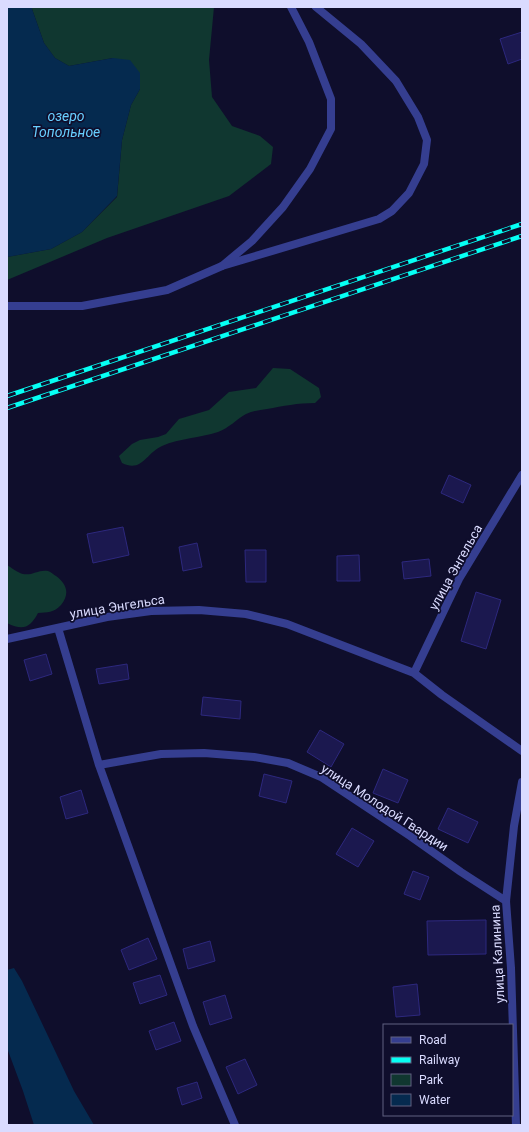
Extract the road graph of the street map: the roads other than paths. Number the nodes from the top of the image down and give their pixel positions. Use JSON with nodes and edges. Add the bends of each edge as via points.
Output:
{"nodes":[{"id":1,"x":291,"y":7,"type":"edge"},
{"id":2,"x":316,"y":7,"type":"edge"},
{"id":3,"x":222,"y":266,"type":"junction"},
{"id":4,"x":7,"y":306,"type":"edge"},
{"id":5,"x":522,"y":475,"type":"edge"},
{"id":6,"x":58,"y":628,"type":"junction"},
{"id":7,"x":7,"y":639,"type":"edge"},
{"id":8,"x":414,"y":673,"type":"junction"},
{"id":9,"x":522,"y":751,"type":"edge"},
{"id":10,"x":99,"y":765,"type":"junction"},
{"id":11,"x":522,"y":782,"type":"edge"},
{"id":12,"x":506,"y":900,"type":"junction"},
{"id":13,"x":513,"y":1024,"type":"edge"},
{"id":14,"x":513,"y":1031,"type":"edge"},
{"id":15,"x":234,"y":1125,"type":"edge"},
{"id":16,"x":516,"y":1125,"type":"edge"}],
"edges":[{"from":1,"to":3,"type":"street","via":[[309,42],[331,99],[331,129],[310,169],[283,207],[252,241]]},
{"from":2,"to":3,"type":"street","via":[[361,44],[396,81],[418,117],[427,140],[424,164],[409,193],[392,211],[379,219]]},
{"from":3,"to":4,"type":"street","via":[[167,290],[82,306]]},
{"from":5,"to":8,"type":"street","name":"улица Энгельса","via":[[459,579]]},
{"from":6,"to":7,"type":"street","name":"улица Энгельса"},
{"from":6,"to":8,"type":"street","name":"улица Энгельса","via":[[107,617],[151,611],[199,610],[246,614],[286,624]]},
{"from":6,"to":10,"type":"street"},
{"from":8,"to":9,"type":"street","name":"улица Энгельса"},
{"from":10,"to":12,"type":"street","name":"улица Молодой Гвардии","via":[[161,754],[204,753],[288,763],[321,778]]},
{"from":10,"to":15,"type":"street","via":[[193,1026]]},
{"from":11,"to":12,"type":"street","name":"улица Калинина","via":[[514,826]]},
{"from":12,"to":13,"type":"street","name":"улица Калинина"},
{"from":14,"to":16,"type":"street","name":"улица Калинина"}]}
